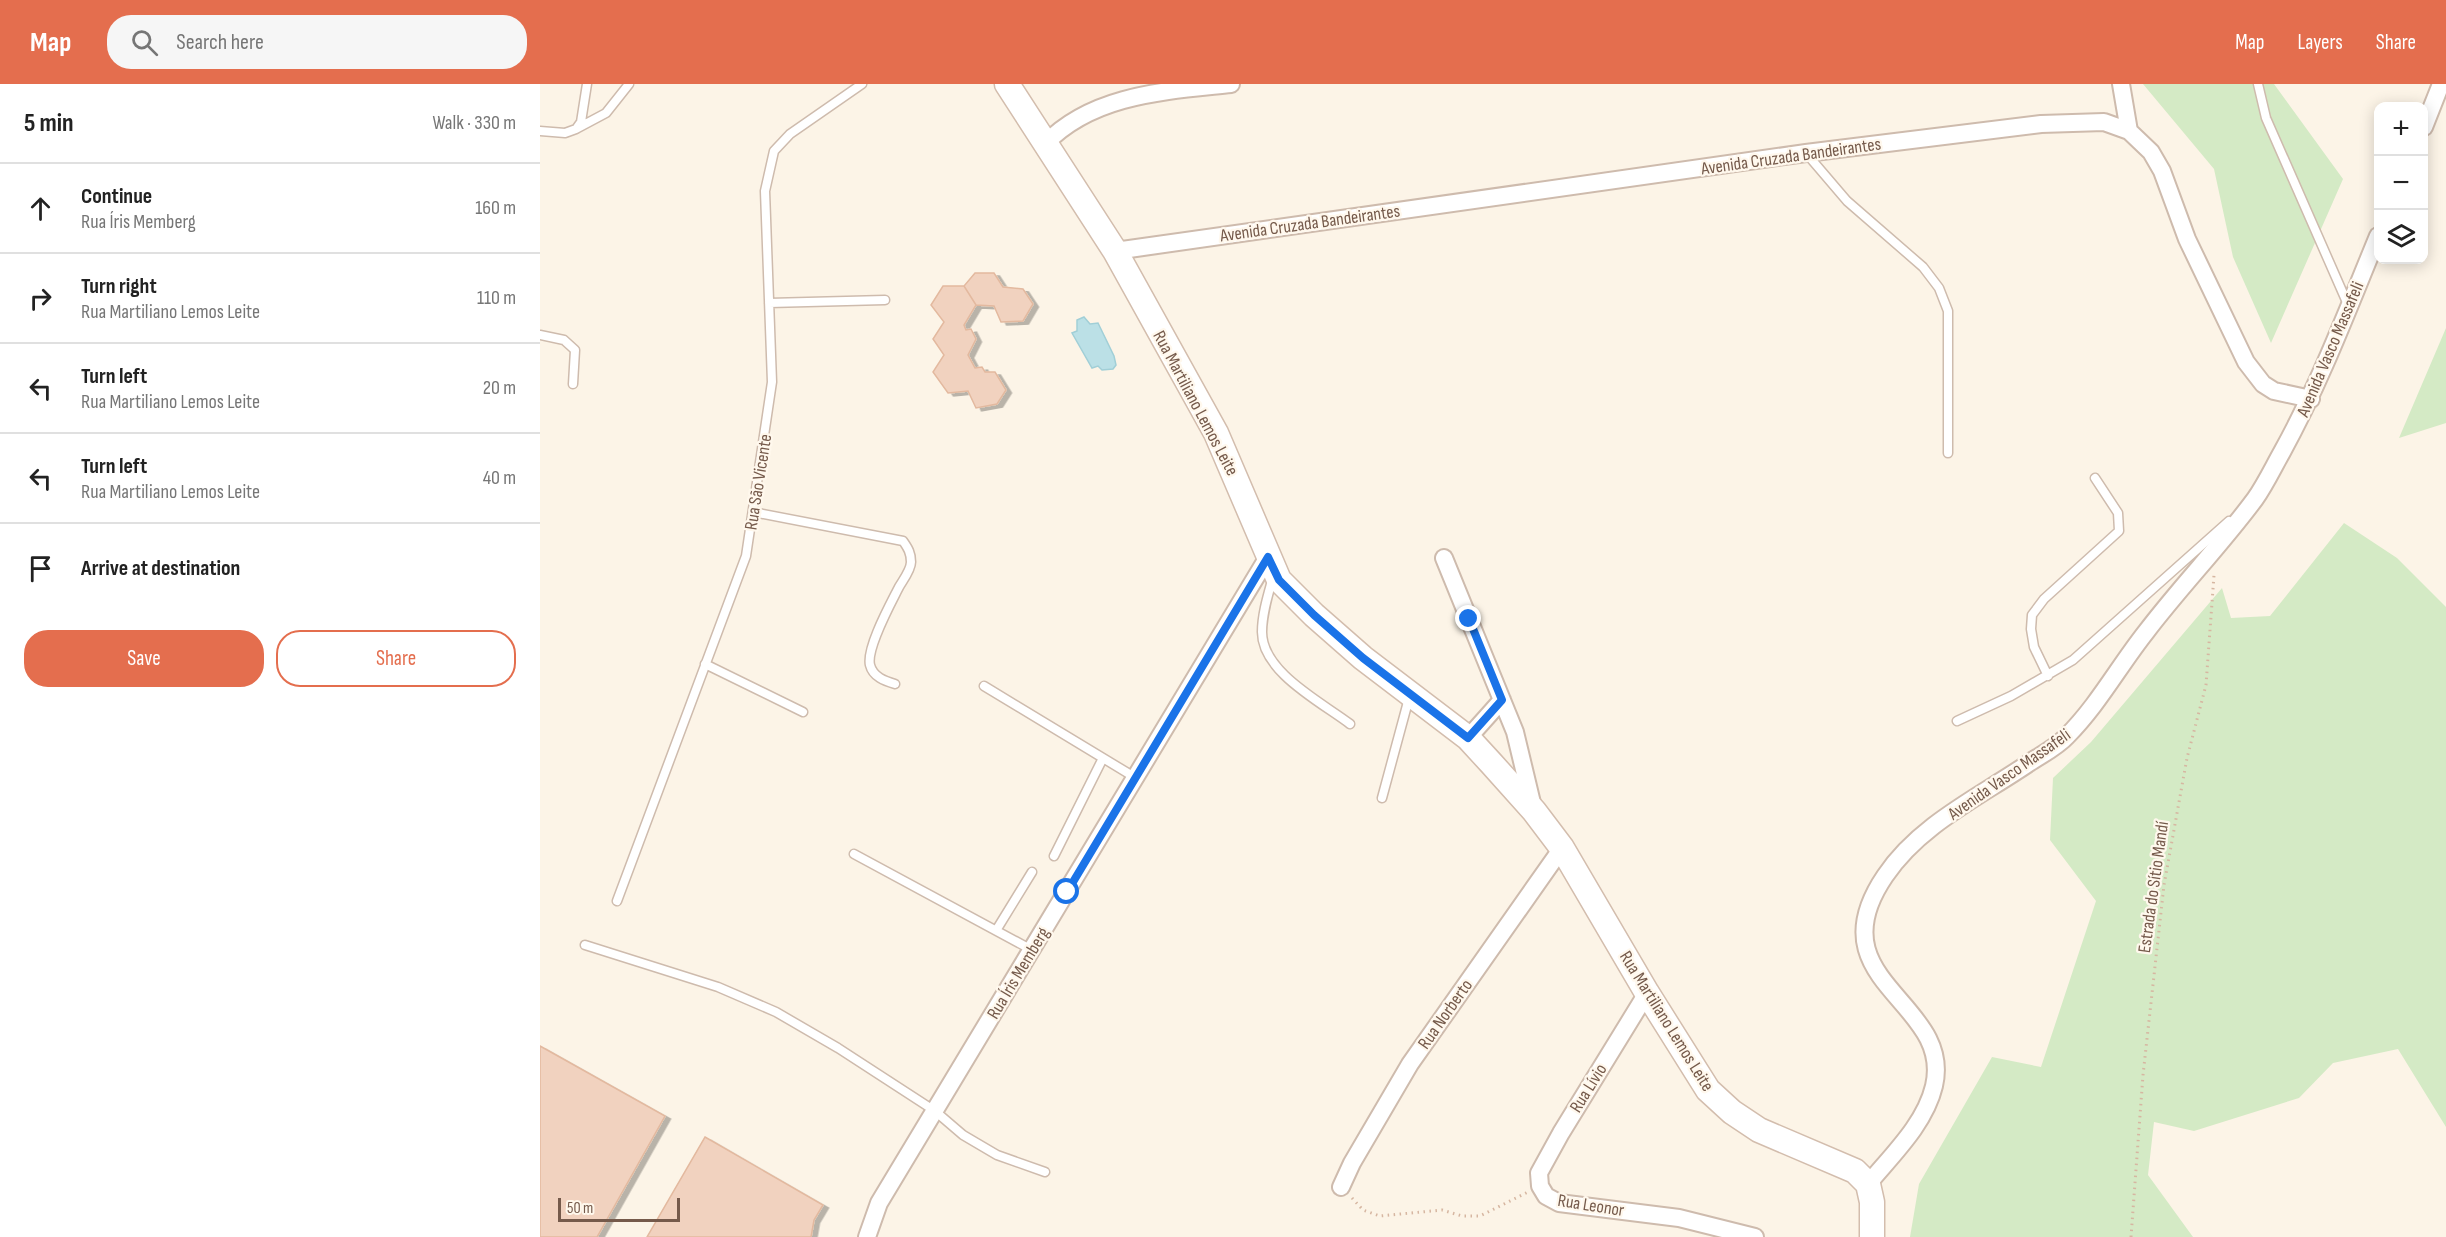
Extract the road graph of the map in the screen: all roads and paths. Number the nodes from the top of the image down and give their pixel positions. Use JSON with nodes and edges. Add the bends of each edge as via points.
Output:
{"nodes":[{"id":1,"x":587,"y":84,"type":"edge"},
{"id":2,"x":629,"y":84,"type":"edge"},
{"id":3,"x":862,"y":84,"type":"edge"},
{"id":4,"x":1007,"y":84,"type":"edge"},
{"id":5,"x":1231,"y":84,"type":"edge"},
{"id":6,"x":2121,"y":84,"type":"edge"},
{"id":7,"x":2258,"y":84,"type":"edge"},
{"id":8,"x":2441,"y":84,"type":"edge"},
{"id":9,"x":2428,"y":117,"type":"edge"},
{"id":10,"x":576,"y":129,"type":"junction"},
{"id":11,"x":540,"y":131,"type":"edge"},
{"id":12,"x":2129,"y":131,"type":"junction"},
{"id":13,"x":1045,"y":144,"type":"junction"},
{"id":14,"x":1806,"y":153,"type":"junction"},
{"id":15,"x":2374,"y":248,"type":"edge"},
{"id":16,"x":1115,"y":251,"type":"junction"},
{"id":17,"x":885,"y":300,"type":"dead end"},
{"id":18,"x":769,"y":303,"type":"junction"},
{"id":19,"x":2349,"y":308,"type":"junction"},
{"id":20,"x":540,"y":335,"type":"edge"},
{"id":21,"x":573,"y":384,"type":"dead end"},
{"id":22,"x":2312,"y":399,"type":"junction"},
{"id":23,"x":1948,"y":453,"type":"dead end"},
{"id":24,"x":2095,"y":478,"type":"dead end"},
{"id":25,"x":2257,"y":497,"type":"junction"},
{"id":26,"x":753,"y":512,"type":"junction"},
{"id":27,"x":2219,"y":544,"type":"junction"},
{"id":28,"x":1444,"y":558,"type":"dead end"},
{"id":29,"x":1271,"y":563,"type":"junction"},
{"id":30,"x":705,"y":664,"type":"junction"},
{"id":31,"x":2048,"y":676,"type":"junction"},
{"id":32,"x":895,"y":684,"type":"dead end"},
{"id":33,"x":984,"y":686,"type":"dead end"},
{"id":34,"x":1410,"y":692,"type":"junction"},
{"id":35,"x":1502,"y":700,"type":"junction"},
{"id":36,"x":803,"y":712,"type":"dead end"},
{"id":37,"x":1957,"y":721,"type":"dead end"},
{"id":38,"x":1350,"y":724,"type":"dead end"},
{"id":39,"x":1468,"y":738,"type":"junction"},
{"id":40,"x":1103,"y":758,"type":"junction"},
{"id":41,"x":1136,"y":778,"type":"junction"},
{"id":42,"x":1382,"y":798,"type":"dead end"},
{"id":43,"x":1534,"y":811,"type":"junction"},
{"id":44,"x":1562,"y":848,"type":"junction"},
{"id":45,"x":854,"y":854,"type":"dead end"},
{"id":46,"x":1054,"y":856,"type":"dead end"},
{"id":47,"x":1032,"y":872,"type":"dead end"},
{"id":48,"x":617,"y":902,"type":"dead end"},
{"id":49,"x":997,"y":929,"type":"junction"},
{"id":50,"x":585,"y":945,"type":"dead end"},
{"id":51,"x":1032,"y":950,"type":"junction"},
{"id":52,"x":1647,"y":993,"type":"junction"},
{"id":53,"x":935,"y":1111,"type":"junction"},
{"id":54,"x":1045,"y":1172,"type":"dead end"},
{"id":55,"x":1868,"y":1184,"type":"junction"},
{"id":56,"x":1540,"y":1186,"type":"junction"},
{"id":57,"x":1341,"y":1187,"type":"joint"},
{"id":58,"x":867,"y":1237,"type":"edge"},
{"id":59,"x":1755,"y":1237,"type":"edge"},
{"id":60,"x":1872,"y":1237,"type":"edge"},
{"id":61,"x":2131,"y":1237,"type":"edge"}],
"edges":[{"from":1,"to":10,"type":"lane","via":[[581,122]]},
{"from":2,"to":10,"type":"lane","via":[[606,113]]},
{"from":3,"to":18,"type":"lane","name":"Rua São Vicente","via":[[790,134],[774,150],[765,191]]},
{"from":4,"to":13,"type":"street","name":"Rua Martiliano Lemos Leite"},
{"from":5,"to":13,"type":"street","via":[[1147,93],[1061,127]]},
{"from":6,"to":12,"type":"street"},
{"from":7,"to":19,"type":"lane","via":[[2266,118]]},
{"from":8,"to":9,"type":"street"},
{"from":10,"to":11,"type":"lane","via":[[565,133]]},
{"from":12,"to":14,"type":"street","name":"Avenida Cruzada Bandeirantes","via":[[2104,122],[2071,122]]},
{"from":12,"to":22,"type":"street","name":"Avenida Cruzada Bandeirantes","via":[[2151,152],[2162,171],[2187,239],[2246,363],[2274,391]]},
{"from":13,"to":16,"type":"street","name":"Rua Martiliano Lemos Leite"},
{"from":14,"to":16,"type":"street","name":"Avenida Cruzada Bandeirantes"},
{"from":14,"to":23,"type":"lane","via":[[1847,201],[1923,267],[1939,288],[1948,311]]},
{"from":15,"to":19,"type":"street","name":"Avenida Vasco Massafeli"},
{"from":16,"to":29,"type":"street","name":"Rua Martiliano Lemos Leite","via":[[1216,433]]},
{"from":17,"to":18,"type":"lane"},
{"from":18,"to":26,"type":"lane","name":"Rua São Vicente","via":[[772,382]]},
{"from":19,"to":22,"type":"street","name":"Avenida Vasco Massafeli"},
{"from":20,"to":21,"type":"lane","via":[[573,346],[577,356]]},
{"from":22,"to":25,"type":"street","name":"Avenida Vasco Massafeli"},
{"from":24,"to":31,"type":"lane","via":[[2118,513],[2120,531],[2044,599],[2032,615],[2034,647]]},
{"from":25,"to":27,"type":"street","name":"Avenida Vasco Massafeli"},
{"from":25,"to":31,"type":"lane","via":[[2073,660]]},
{"from":26,"to":30,"type":"lane","name":"Rua São Vicente","via":[[746,556]]},
{"from":26,"to":32,"type":"lane","via":[[903,541],[911,565],[889,605],[870,656],[874,673]]},
{"from":27,"to":55,"type":"street","name":"Avenida Vasco Massafeli","via":[[2148,629],[2092,710],[2064,739],[1920,835],[1886,875],[1868,906],[1863,928],[1867,951],[1877,972],[1928,1037],[1936,1062],[1934,1087],[1921,1119]]},
{"from":27,"to":61,"type":"path","name":"Estrada do Sítio Mandí","via":[[2210,602],[2206,685],[2187,758],[2164,885],[2143,1075]]},
{"from":28,"to":35,"type":"street","name":"Rua Martiliano Lemos Leite"},
{"from":29,"to":34,"type":"street","name":"Rua Martiliano Lemos Leite","via":[[1279,580],[1314,615]]},
{"from":29,"to":38,"type":"lane","via":[[1263,619],[1267,655],[1276,668]]},
{"from":29,"to":41,"type":"street","name":"Rua Íris Memberg"},
{"from":30,"to":36,"type":"lane"},
{"from":30,"to":48,"type":"lane","name":"Rua São Vicente"},
{"from":31,"to":37,"type":"lane"},
{"from":33,"to":40,"type":"lane"},
{"from":34,"to":39,"type":"street","name":"Rua Martiliano Lemos Leite"},
{"from":34,"to":42,"type":"lane"},
{"from":35,"to":39,"type":"street"},
{"from":35,"to":43,"type":"street","name":"Rua Martiliano Lemos Leite","via":[[1522,756]]},
{"from":39,"to":43,"type":"street","name":"Rua Martiliano Lemos Leite"},
{"from":40,"to":41,"type":"lane"},
{"from":40,"to":46,"type":"lane"},
{"from":41,"to":51,"type":"street","name":"Rua Íris Memberg"},
{"from":43,"to":44,"type":"street","name":"Rua Martiliano Lemos Leite"},
{"from":44,"to":52,"type":"street","name":"Rua Martiliano Lemos Leite"},
{"from":44,"to":57,"type":"street","name":"Rua Norberto","via":[[1410,1064]]},
{"from":45,"to":49,"type":"lane"},
{"from":47,"to":49,"type":"lane"},
{"from":49,"to":51,"type":"lane"},
{"from":50,"to":53,"type":"lane","via":[[718,987],[776,1012]]},
{"from":51,"to":53,"type":"street","name":"Rua Íris Memberg"},
{"from":52,"to":55,"type":"street","name":"Rua Martiliano Lemos Leite","via":[[1708,1090],[1732,1112],[1759,1130],[1855,1171]]},
{"from":52,"to":56,"type":"street","name":"Rua Lívio","via":[[1561,1133],[1539,1173]]},
{"from":53,"to":54,"type":"lane","via":[[963,1135],[997,1155]]},
{"from":53,"to":58,"type":"street","name":"Rua Íris Memberg","via":[[879,1203]]},
{"from":55,"to":60,"type":"street"},
{"from":56,"to":57,"type":"path","name":"Rua Leonor","via":[[1480,1216],[1442,1210],[1380,1216],[1363,1210]]},
{"from":56,"to":59,"type":"street","name":"Rua Leonor","via":[[1546,1196],[1559,1203],[1679,1218]]}]}
